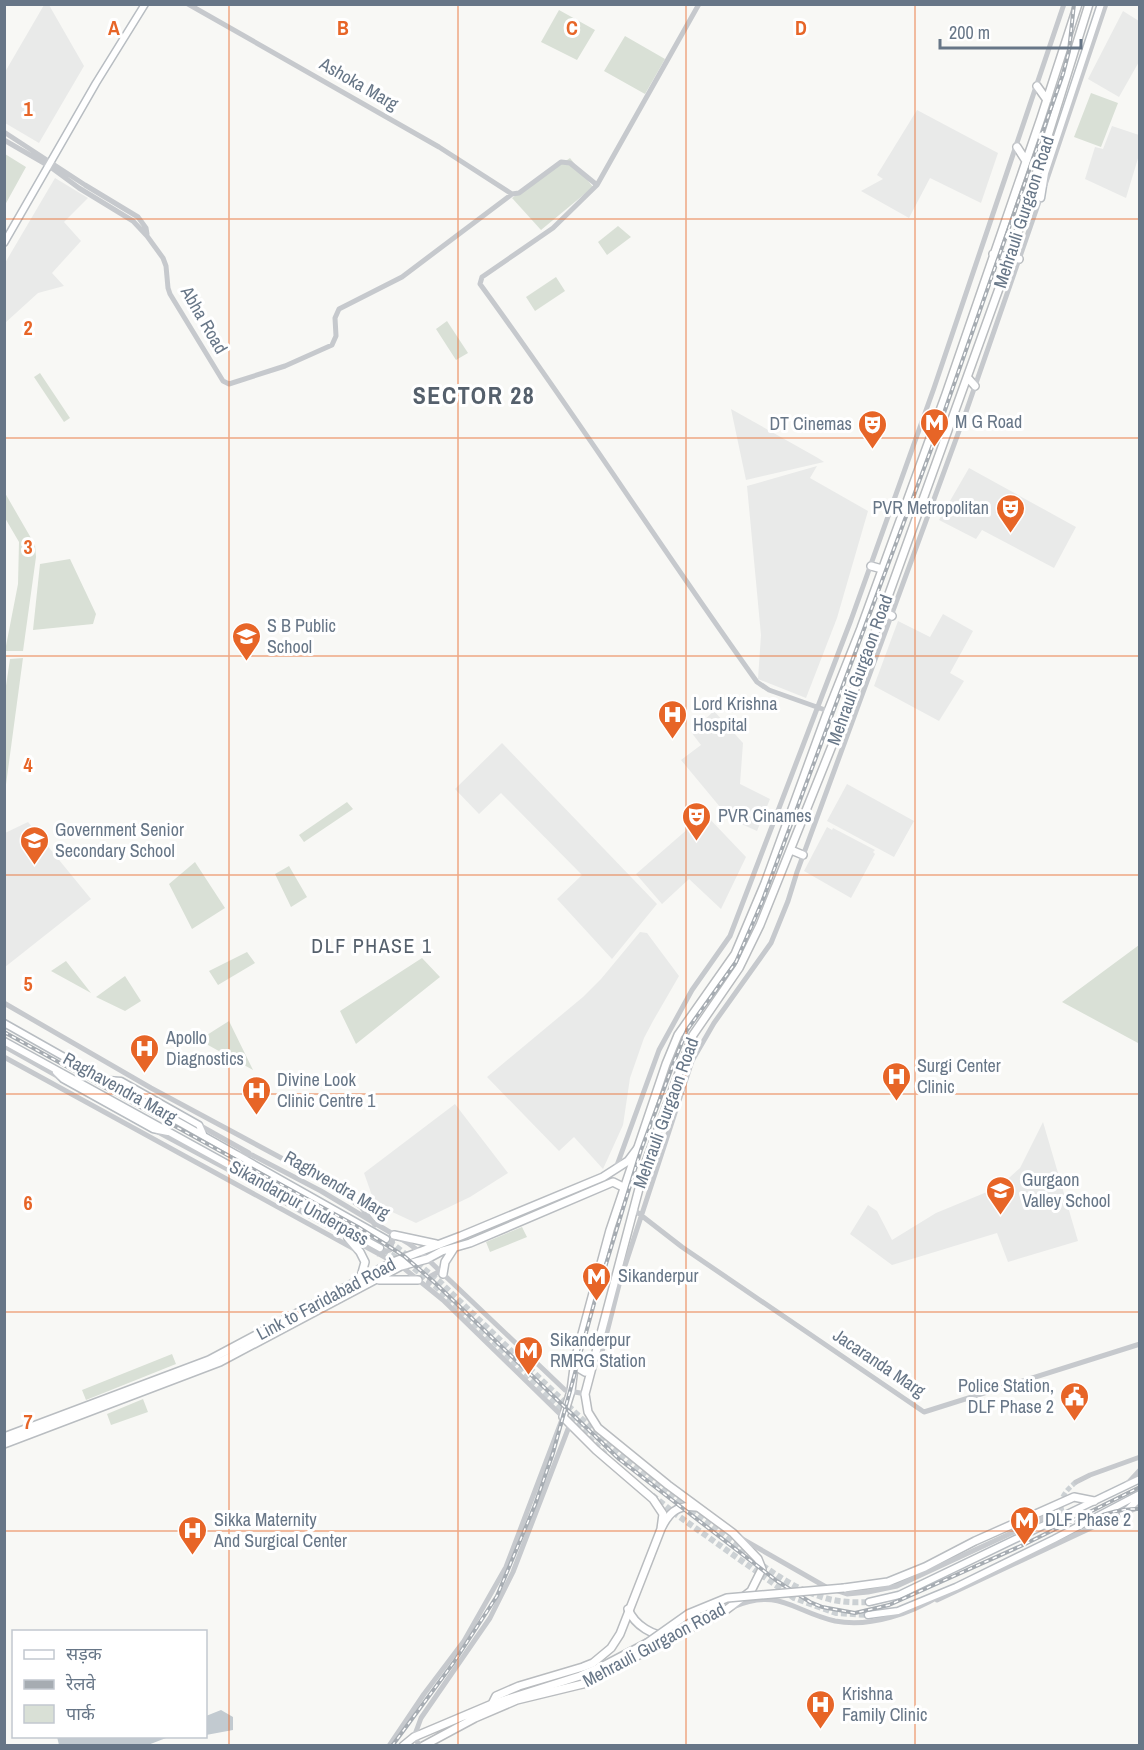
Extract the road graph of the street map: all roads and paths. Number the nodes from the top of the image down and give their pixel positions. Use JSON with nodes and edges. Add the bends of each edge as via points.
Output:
{"nodes":[{"id":1,"x":145,"y":4,"type":"edge"},
{"id":2,"x":188,"y":4,"type":"edge"},
{"id":3,"x":699,"y":4,"type":"edge"},
{"id":4,"x":1064,"y":4,"type":"edge"},
{"id":5,"x":1078,"y":4,"type":"edge"},
{"id":6,"x":1089,"y":4,"type":"edge"},
{"id":7,"x":1101,"y":4,"type":"edge"},
{"id":8,"x":1106,"y":4,"type":"edge"},
{"id":9,"x":1036,"y":86,"type":"junction"},
{"id":10,"x":1047,"y":100,"type":"junction"},
{"id":11,"x":4,"y":132,"type":"edge"},
{"id":12,"x":4,"y":140,"type":"edge"},
{"id":13,"x":1017,"y":147,"type":"junction"},
{"id":14,"x":1026,"y":160,"type":"junction"},
{"id":15,"x":50,"y":164,"type":"junction"},
{"id":16,"x":597,"y":185,"type":"junction"},
{"id":17,"x":512,"y":194,"type":"junction"},
{"id":18,"x":1041,"y":198,"type":"junction"},
{"id":19,"x":4,"y":243,"type":"edge"},
{"id":20,"x":993,"y":254,"type":"junction"},
{"id":21,"x":1010,"y":258,"type":"junction"},
{"id":22,"x":1019,"y":259,"type":"junction"},
{"id":23,"x":976,"y":307,"type":"junction"},
{"id":24,"x":991,"y":312,"type":"junction"},
{"id":25,"x":968,"y":378,"type":"junction"},
{"id":26,"x":975,"y":386,"type":"junction"},
{"id":27,"x":871,"y":566,"type":"junction"},
{"id":28,"x":882,"y":569,"type":"junction"},
{"id":29,"x":882,"y":611,"type":"junction"},
{"id":30,"x":892,"y":616,"type":"junction"},
{"id":31,"x":817,"y":707,"type":"junction"},
{"id":32,"x":828,"y":711,"type":"junction"},
{"id":33,"x":796,"y":800,"type":"junction"},
{"id":34,"x":808,"y":805,"type":"junction"},
{"id":35,"x":791,"y":850,"type":"junction"},
{"id":36,"x":803,"y":855,"type":"junction"},
{"id":37,"x":4,"y":1004,"type":"edge"},
{"id":38,"x":4,"y":1023,"type":"edge"},
{"id":39,"x":4,"y":1041,"type":"edge"},
{"id":40,"x":4,"y":1046,"type":"edge"},
{"id":41,"x":4,"y":1057,"type":"edge"},
{"id":42,"x":50,"y":1066,"type":"junction"},
{"id":43,"x":63,"y":1079,"type":"junction"},
{"id":44,"x":104,"y":1080,"type":"junction"},
{"id":45,"x":199,"y":1125,"type":"junction"},
{"id":46,"x":153,"y":1129,"type":"junction"},
{"id":47,"x":174,"y":1134,"type":"junction"},
{"id":48,"x":203,"y":1135,"type":"junction"},
{"id":49,"x":639,"y":1147,"type":"junction"},
{"id":50,"x":235,"y":1154,"type":"junction"},
{"id":51,"x":252,"y":1155,"type":"junction"},
{"id":52,"x":218,"y":1158,"type":"junction"},
{"id":53,"x":616,"y":1169,"type":"junction"},
{"id":54,"x":236,"y":1173,"type":"junction"},
{"id":55,"x":625,"y":1188,"type":"junction"},
{"id":56,"x":273,"y":1200,"type":"junction"},
{"id":57,"x":633,"y":1209,"type":"junction"},
{"id":58,"x":642,"y":1216,"type":"junction"},
{"id":59,"x":630,"y":1218,"type":"junction"},
{"id":60,"x":640,"y":1222,"type":"junction"},
{"id":61,"x":651,"y":1223,"type":"junction"},
{"id":62,"x":375,"y":1225,"type":"junction"},
{"id":63,"x":394,"y":1235,"type":"junction"},
{"id":64,"x":348,"y":1238,"type":"junction"},
{"id":65,"x":386,"y":1239,"type":"tunnel mouth"},
{"id":66,"x":439,"y":1244,"type":"junction"},
{"id":67,"x":454,"y":1248,"type":"junction"},
{"id":68,"x":379,"y":1251,"type":"junction"},
{"id":69,"x":360,"y":1252,"type":"junction"},
{"id":70,"x":420,"y":1252,"type":"junction"},
{"id":71,"x":427,"y":1259,"type":"junction"},
{"id":72,"x":393,"y":1262,"type":"junction"},
{"id":73,"x":401,"y":1266,"type":"junction"},
{"id":74,"x":441,"y":1273,"type":"junction"},
{"id":75,"x":360,"y":1280,"type":"junction"},
{"id":76,"x":418,"y":1280,"type":"junction"},
{"id":77,"x":371,"y":1281,"type":"junction"},
{"id":78,"x":427,"y":1287,"type":"junction"},
{"id":79,"x":1140,"y":1344,"type":"edge"},
{"id":80,"x":575,"y":1359,"type":"junction"},
{"id":81,"x":592,"y":1362,"type":"junction"},
{"id":82,"x":571,"y":1391,"type":"junction"},
{"id":83,"x":585,"y":1394,"type":"junction"},
{"id":84,"x":563,"y":1417,"type":"junction"},
{"id":85,"x":570,"y":1424,"type":"junction"},
{"id":86,"x":4,"y":1437,"type":"edge"},
{"id":87,"x":4,"y":1444,"type":"edge"},
{"id":88,"x":1140,"y":1457,"type":"edge"},
{"id":89,"x":1140,"y":1470,"type":"edge"},
{"id":90,"x":1140,"y":1479,"type":"edge"},
{"id":91,"x":1076,"y":1482,"type":"tunnel mouth"},
{"id":92,"x":1126,"y":1485,"type":"junction"},
{"id":93,"x":1140,"y":1496,"type":"edge"},
{"id":94,"x":1094,"y":1501,"type":"junction"},
{"id":95,"x":696,"y":1507,"type":"junction"},
{"id":96,"x":1140,"y":1507,"type":"edge"},
{"id":97,"x":1123,"y":1514,"type":"junction"},
{"id":98,"x":1061,"y":1518,"type":"junction"},
{"id":99,"x":661,"y":1529,"type":"junction"},
{"id":100,"x":733,"y":1533,"type":"junction"},
{"id":101,"x":1007,"y":1562,"type":"junction"},
{"id":102,"x":1018,"y":1563,"type":"junction"},
{"id":103,"x":956,"y":1587,"type":"junction"},
{"id":104,"x":869,"y":1602,"type":"tunnel mouth"},
{"id":105,"x":928,"y":1603,"type":"junction"},
{"id":106,"x":628,"y":1609,"type":"junction"},
{"id":107,"x":722,"y":1613,"type":"junction"},
{"id":108,"x":868,"y":1615,"type":"tunnel mouth"},
{"id":109,"x":670,"y":1637,"type":"junction"},
{"id":110,"x":465,"y":1639,"type":"junction"},
{"id":111,"x":473,"y":1643,"type":"junction"},
{"id":112,"x":492,"y":1704,"type":"junction"},
{"id":113,"x":404,"y":1723,"type":"junction"},
{"id":114,"x":417,"y":1727,"type":"junction"},
{"id":115,"x":414,"y":1737,"type":"junction"},
{"id":116,"x":389,"y":1746,"type":"edge"},
{"id":117,"x":403,"y":1746,"type":"edge"},
{"id":118,"x":421,"y":1746,"type":"edge"}],
"edges":[{"from":1,"to":15,"type":"main road"},
{"from":2,"to":17,"type":"street","name":"Ashoka Marg","via":[[439,147]]},
{"from":3,"to":16,"type":"street"},
{"from":4,"to":9,"type":"street"},
{"from":5,"to":10,"type":"main road","name":"Mehrauli Gurgaon Road"},
{"from":6,"to":21,"type":"main road","name":"Mehrauli Gurgaon Road"},
{"from":7,"to":18,"type":"main road","via":[[1045,173]]},
{"from":8,"to":18,"type":"street"},
{"from":9,"to":10,"type":"main road"},
{"from":9,"to":13,"type":"street"},
{"from":10,"to":14,"type":"main road","name":"Mehrauli Gurgaon Road"},
{"from":11,"to":15,"type":"street"},
{"from":12,"to":15,"type":"street"},
{"from":13,"to":14,"type":"main road"},
{"from":13,"to":27,"type":"street"},
{"from":14,"to":20,"type":"main road","name":"Mehrauli Gurgaon Road"},
{"from":15,"to":17,"type":"street","name":"Abha Road","via":[[138,217],[166,266],[170,294],[226,384],[285,366],[332,345],[339,309],[402,277]]},
{"from":15,"to":19,"type":"main road"},
{"from":16,"to":17,"type":"street","via":[[570,163],[561,162]]},
{"from":16,"to":31,"type":"street","via":[[554,228],[482,277],[480,284],[756,680],[769,690]]},
{"from":18,"to":22,"type":"street"},
{"from":20,"to":21,"type":"main road"},
{"from":20,"to":23,"type":"main road","name":"Mehrauli Gurgaon Road"},
{"from":21,"to":22,"type":"main road"},
{"from":21,"to":24,"type":"main road","name":"Mehrauli Gurgaon Road"},
{"from":22,"to":26,"type":"street"},
{"from":23,"to":24,"type":"main road"},
{"from":23,"to":28,"type":"main road","name":"Mehrauli Gurgaon Road"},
{"from":24,"to":25,"type":"main road","name":"Mehrauli Gurgaon Road"},
{"from":25,"to":26,"type":"main road"},
{"from":25,"to":29,"type":"main road","name":"Mehrauli Gurgaon Road"},
{"from":26,"to":30,"type":"street"},
{"from":27,"to":28,"type":"main road"},
{"from":27,"to":31,"type":"street"},
{"from":28,"to":32,"type":"main road","name":"Mehrauli Gurgaon Road"},
{"from":29,"to":30,"type":"main road"},
{"from":29,"to":34,"type":"main road","name":"Mehrauli Gurgaon Road"},
{"from":30,"to":36,"type":"street"},
{"from":31,"to":32,"type":"street"},
{"from":31,"to":53,"type":"street","via":[[730,936],[692,990],[660,1050]]},
{"from":32,"to":33,"type":"main road","name":"Mehrauli Gurgaon Road"},
{"from":33,"to":34,"type":"main road"},
{"from":33,"to":49,"type":"main road","name":"Mehrauli Gurgaon Road","via":[[735,954],[678,1035]]},
{"from":34,"to":35,"type":"main road","name":"Mehrauli Gurgaon Road"},
{"from":35,"to":36,"type":"main road"},
{"from":35,"to":57,"type":"main road","name":"Mehrauli Gurgaon Road","via":[[739,968],[693,1035],[646,1162]]},
{"from":36,"to":58,"type":"street","via":[[771,942],[692,1061]]},
{"from":37,"to":62,"type":"street","via":[[326,1182],[362,1207]]},
{"from":38,"to":44,"type":"main road","name":"Raghavendra Marg"},
{"from":39,"to":42,"type":"main road","name":"Raghavendra Marg"},
{"from":40,"to":43,"type":"street"},
{"from":41,"to":56,"type":"street"},
{"from":42,"to":43,"type":"main road"},
{"from":42,"to":47,"type":"main road","name":"Raghavendra Marg"},
{"from":43,"to":46,"type":"main road"},
{"from":44,"to":45,"type":"main road","via":[[122,1081]]},
{"from":44,"to":48,"type":"main road","name":"Raghavendra Marg"},
{"from":45,"to":48,"type":"main road"},
{"from":45,"to":51,"type":"street"},
{"from":46,"to":47,"type":"main road"},
{"from":46,"to":54,"type":"street"},
{"from":47,"to":52,"type":"main road","name":"Raghavendra Marg"},
{"from":48,"to":50,"type":"main road","name":"Raghavendra Marg"},
{"from":49,"to":53,"type":"main road","name":"Link to Faridabad Road"},
{"from":49,"to":55,"type":"main road","name":"Mehrauli Gurgaon Road"},
{"from":50,"to":51,"type":"street","name":"Raghvendra Marg"},
{"from":50,"to":65,"type":"main road","name":"Sikandarpur Underpass"},
{"from":51,"to":62,"type":"street","name":"Raghvendra Marg"},
{"from":52,"to":54,"type":"street"},
{"from":52,"to":68,"type":"main road","name":"Sikandarpur Underpass"},
{"from":53,"to":66,"type":"main road","name":"Link to Faridabad Road"},
{"from":54,"to":56,"type":"street"},
{"from":55,"to":67,"type":"main road","name":"Link to Faridabad Road","via":[[613,1182]]},
{"from":55,"to":80,"type":"main road","name":"Mehrauli Gurgaon Road"},
{"from":56,"to":64,"type":"street"},
{"from":56,"to":69,"type":"street"},
{"from":57,"to":58,"type":"street","name":"Jacaranda Marg"},
{"from":57,"to":59,"type":"main road","name":"Mehrauli Gurgaon Road"},
{"from":58,"to":60,"type":"street"},
{"from":58,"to":61,"type":"street","name":"Jacaranda Marg"},
{"from":59,"to":60,"type":"street"},
{"from":59,"to":81,"type":"main road","name":"Mehrauli Gurgaon Road"},
{"from":60,"to":61,"type":"street"},
{"from":60,"to":81,"type":"street","via":[[601,1356]]},
{"from":61,"to":79,"type":"street","name":"Jacaranda Marg","via":[[924,1412]]},
{"from":62,"to":63,"type":"street","name":"Raghvendra Marg"},
{"from":63,"to":66,"type":"main road"},
{"from":63,"to":68,"type":"street","via":[[390,1250]]},
{"from":63,"to":70,"type":"street","name":"Raghvendra Marg"},
{"from":64,"to":68,"type":"street"},
{"from":64,"to":69,"type":"main road"},
{"from":66,"to":70,"type":"main road","name":"Link to Faridabad Road"},
{"from":67,"to":71,"type":"main road","name":"Link to Faridabad Road"},
{"from":67,"to":74,"type":"main road"},
{"from":68,"to":72,"type":"street"},
{"from":69,"to":75,"type":"main road","via":[[365,1266]]},
{"from":70,"to":71,"type":"street","name":"Raghvendra Marg"},
{"from":70,"to":72,"type":"main road","name":"Link to Faridabad Road"},
{"from":71,"to":73,"type":"main road","name":"Link to Faridabad Road"},
{"from":71,"to":74,"type":"street"},
{"from":72,"to":73,"type":"street"},
{"from":72,"to":75,"type":"main road","name":"Link to Faridabad Road"},
{"from":73,"to":76,"type":"street"},
{"from":73,"to":77,"type":"main road","name":"Link to Faridabad Road"},
{"from":74,"to":78,"type":"street","via":[[431,1276]]},
{"from":74,"to":82,"type":"street","via":[[565,1390]]},
{"from":75,"to":86,"type":"main road","name":"Link to Faridabad Road","via":[[209,1360]]},
{"from":76,"to":77,"type":"main road"},
{"from":76,"to":78,"type":"street"},
{"from":77,"to":87,"type":"main road","name":"Link to Faridabad Road","via":[[220,1362]]},
{"from":78,"to":84,"type":"street"},
{"from":80,"to":81,"type":"main road","via":[[585,1372]]},
{"from":80,"to":82,"type":"main road","name":"Mehrauli Gurgaon Road"},
{"from":81,"to":83,"type":"main road","name":"Mehrauli Gurgaon Road"},
{"from":82,"to":83,"type":"street"},
{"from":82,"to":84,"type":"main road","name":"Mehrauli Gurgaon Road"},
{"from":83,"to":95,"type":"main road","name":"Mehrauli Gurgaon Road","via":[[588,1412],[598,1428]]},
{"from":84,"to":85,"type":"main road"},
{"from":84,"to":110,"type":"street","via":[[506,1567]]},
{"from":85,"to":99,"type":"main road","via":[[653,1499],[663,1514]]},
{"from":85,"to":111,"type":"street","via":[[513,1572]]},
{"from":88,"to":91,"type":"street"},
{"from":89,"to":92,"type":"street"},
{"from":90,"to":92,"type":"main road"},
{"from":92,"to":94,"type":"main road"},
{"from":93,"to":97,"type":"main road"},
{"from":93,"to":101,"type":"main road"},
{"from":94,"to":98,"type":"main road"},
{"from":94,"to":112,"type":"main road","bridge":true,"via":[[1074,1497],[888,1582],[727,1598],[688,1614],[647,1643],[603,1666]]},
{"from":95,"to":99,"type":"main road","via":[[678,1508],[668,1515]]},
{"from":95,"to":100,"type":"main road","name":"Mehrauli Gurgaon Road"},
{"from":96,"to":97,"type":"street"},
{"from":97,"to":102,"type":"street"},
{"from":98,"to":100,"type":"street","via":[[1044,1518],[897,1586],[848,1594],[826,1587]]},
{"from":98,"to":104,"type":"main road","via":[[899,1595]]},
{"from":99,"to":106,"type":"main road","name":"Mehrauli Gurgaon Road"},
{"from":100,"to":107,"type":"main road","name":"Mehrauli Gurgaon Road","via":[[758,1559],[762,1569],[751,1591]]},
{"from":101,"to":102,"type":"main road"},
{"from":101,"to":103,"type":"main road"},
{"from":102,"to":105,"type":"street"},
{"from":103,"to":105,"type":"street"},
{"from":103,"to":108,"type":"main road","via":[[897,1611]]},
{"from":105,"to":107,"type":"street","via":[[903,1614],[867,1622],[836,1621],[777,1600],[749,1602]]},
{"from":106,"to":109,"type":"main road","via":[[646,1629]]},
{"from":106,"to":112,"type":"main road","name":"Mehrauli Gurgaon Road","via":[[620,1634],[593,1663],[512,1689],[496,1696]]},
{"from":107,"to":109,"type":"main road","name":"Mehrauli Gurgaon Road"},
{"from":109,"to":118,"type":"main road","name":"Mehrauli Gurgaon Road","via":[[590,1681],[517,1700]]},
{"from":110,"to":111,"type":"street"},
{"from":110,"to":113,"type":"street"},
{"from":111,"to":114,"type":"street"},
{"from":112,"to":115,"type":"main road","name":"Mehrauli Gurgaon Road"},
{"from":113,"to":114,"type":"street"},
{"from":113,"to":116,"type":"street"},
{"from":114,"to":115,"type":"street"},
{"from":115,"to":117,"type":"main road","name":"Mehrauli Gurgaon Road"},
{"from":115,"to":118,"type":"street"}]}
